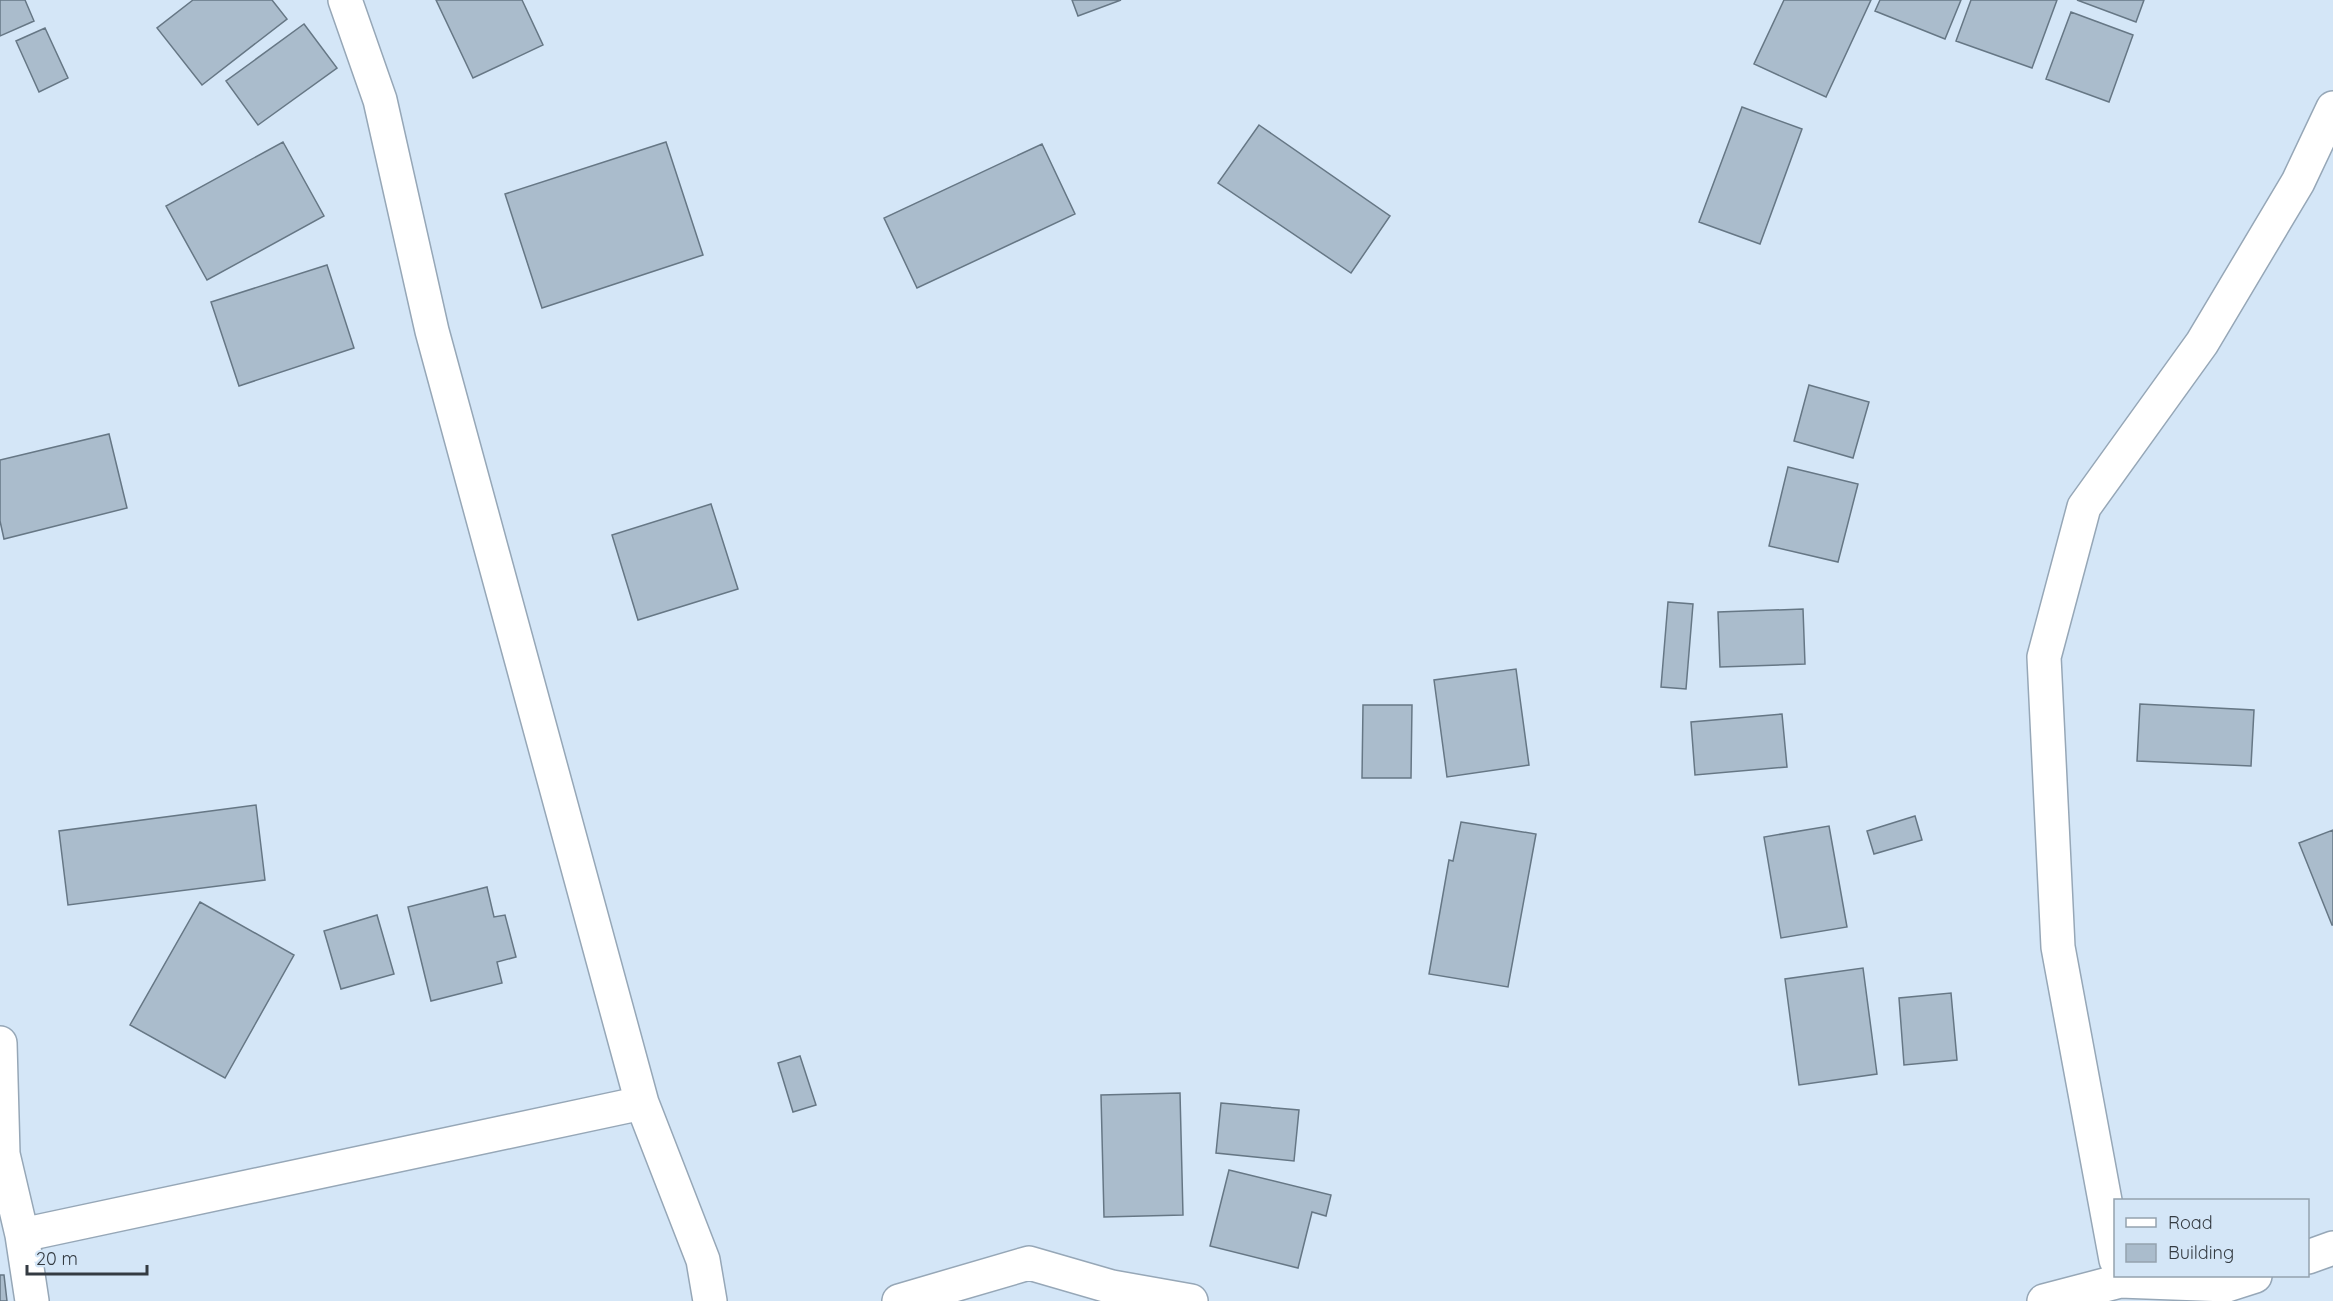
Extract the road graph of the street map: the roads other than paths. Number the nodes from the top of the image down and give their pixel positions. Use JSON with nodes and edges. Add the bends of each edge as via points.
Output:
{"nodes":[{"id":1,"x":345,"y":0,"type":"edge"},
{"id":2,"x":2333,"y":108,"type":"edge"},
{"id":3,"x":0,"y":1043,"type":"edge"},
{"id":4,"x":642,"y":1103,"type":"junction"},
{"id":5,"x":22,"y":1235,"type":"junction"},
{"id":6,"x":2333,"y":1248,"type":"edge"},
{"id":7,"x":2114,"y":1250,"type":"edge"},
{"id":8,"x":2309,"y":1256,"type":"edge"},
{"id":9,"x":2114,"y":1274,"type":"edge"},
{"id":10,"x":2160,"y":1277,"type":"edge"},
{"id":11,"x":2249,"y":1277,"type":"edge"},
{"id":12,"x":32,"y":1301,"type":"edge"},
{"id":13,"x":710,"y":1301,"type":"edge"},
{"id":14,"x":900,"y":1301,"type":"edge"},
{"id":15,"x":1191,"y":1301,"type":"edge"},
{"id":16,"x":2044,"y":1301,"type":"edge"}],
"edges":[{"from":1,"to":4,"type":"street","via":[[380,100],[432,332]]},
{"from":2,"to":7,"type":"street","via":[[2298,182],[2202,343],[2084,507],[2044,657],[2058,947]]},
{"from":3,"to":5,"type":"street","via":[[3,1154]]},
{"from":4,"to":5,"type":"street"},
{"from":4,"to":13,"type":"street","via":[[703,1260]]},
{"from":5,"to":12,"type":"street"},
{"from":6,"to":8,"type":"street"},
{"from":9,"to":16,"type":"street"},
{"from":10,"to":11,"type":"street","via":[[2227,1285]]},
{"from":14,"to":15,"type":"street","via":[[1029,1263],[1112,1287]]}]}
